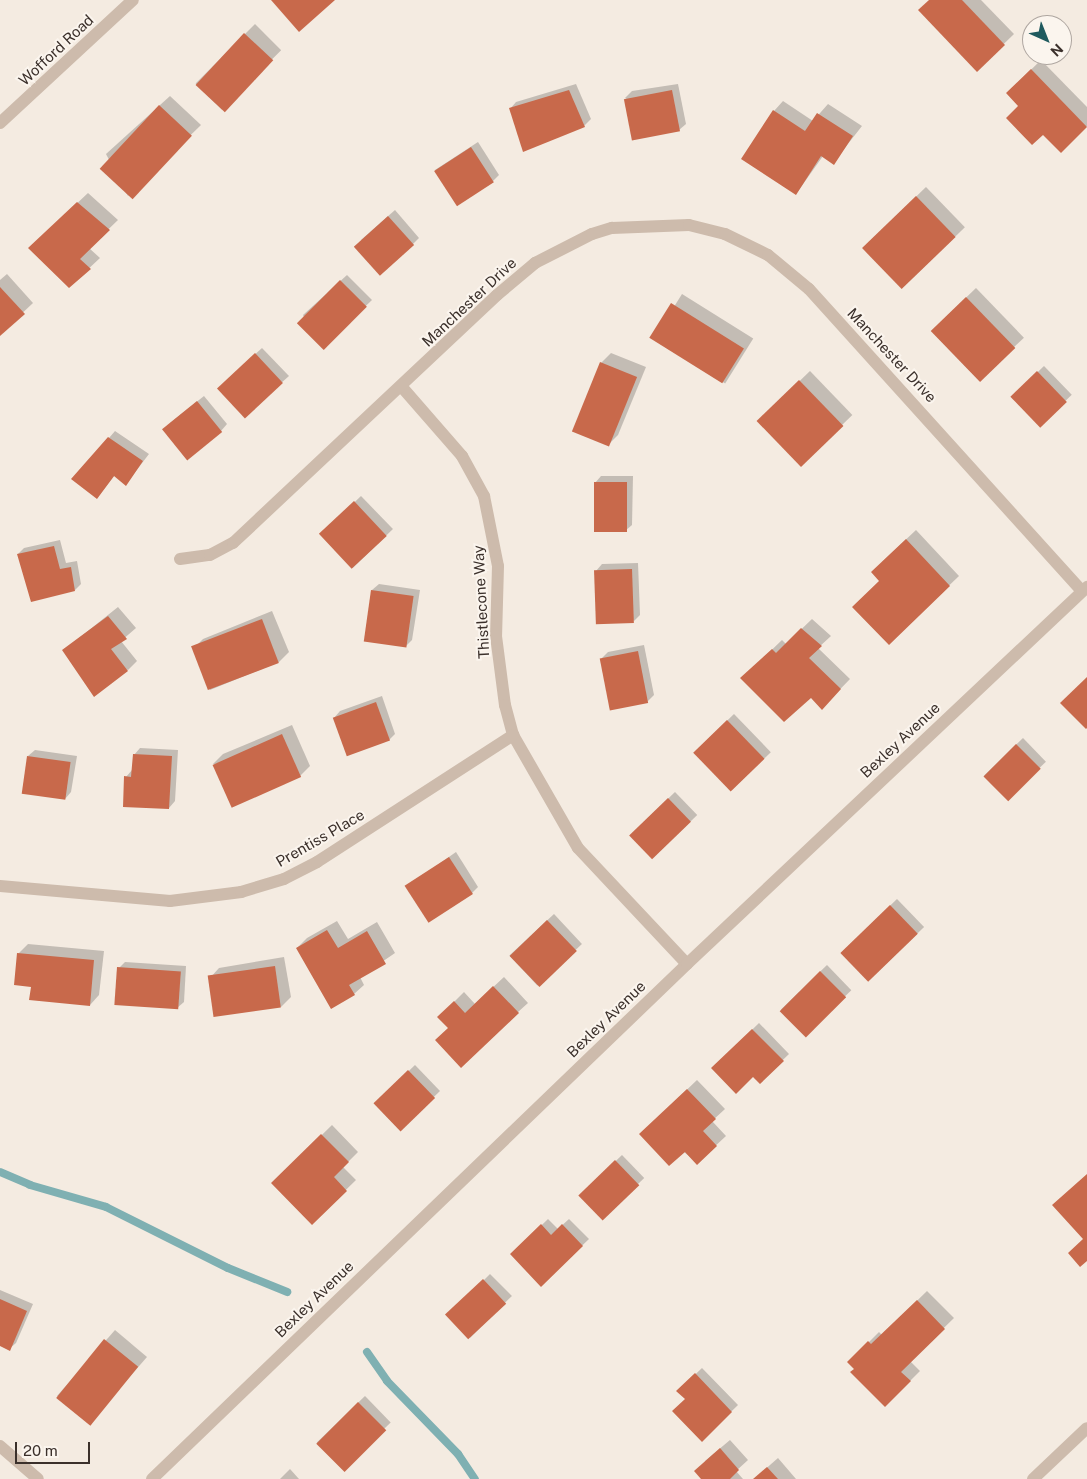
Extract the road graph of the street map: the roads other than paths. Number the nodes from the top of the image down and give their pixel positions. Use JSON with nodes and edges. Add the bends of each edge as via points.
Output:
{"nodes":[{"id":1,"x":133,"y":0,"type":"edge"},
{"id":2,"x":0,"y":123,"type":"edge"},
{"id":3,"x":401,"y":386,"type":"junction"},
{"id":4,"x":180,"y":559,"type":"dead end"},
{"id":5,"x":1085,"y":589,"type":"edge"},
{"id":6,"x":513,"y":735,"type":"junction"},
{"id":7,"x":0,"y":886,"type":"edge"},
{"id":8,"x":687,"y":964,"type":"junction"},
{"id":9,"x":1087,"y":1428,"type":"edge"},
{"id":10,"x":0,"y":1446,"type":"edge"},
{"id":11,"x":38,"y":1479,"type":"edge"},
{"id":12,"x":152,"y":1479,"type":"edge"},
{"id":13,"x":1033,"y":1479,"type":"edge"}],
"edges":[{"from":1,"to":2,"type":"street","name":"Wofford Road"},
{"from":3,"to":4,"type":"street","name":"Manchester Drive","via":[[233,543],[210,554]]},
{"from":3,"to":5,"type":"street","name":"Manchester Drive","via":[[497,294],[535,263],[592,234],[644,224],[689,225],[725,234],[768,255],[809,289]]},
{"from":3,"to":6,"type":"street","name":"Thistlecone Way","via":[[462,456],[484,496],[498,566],[496,636],[505,705]]},
{"from":5,"to":8,"type":"street","name":"Bexley Avenue"},
{"from":6,"to":7,"type":"street","name":"Prentiss Place","via":[[317,862],[284,879],[250,890],[170,901]]},
{"from":6,"to":8,"type":"street","name":"Thistlecone Way","via":[[578,848]]},
{"from":8,"to":12,"type":"street","name":"Bexley Avenue"},
{"from":9,"to":13,"type":"street"},
{"from":10,"to":11,"type":"street"}]}
